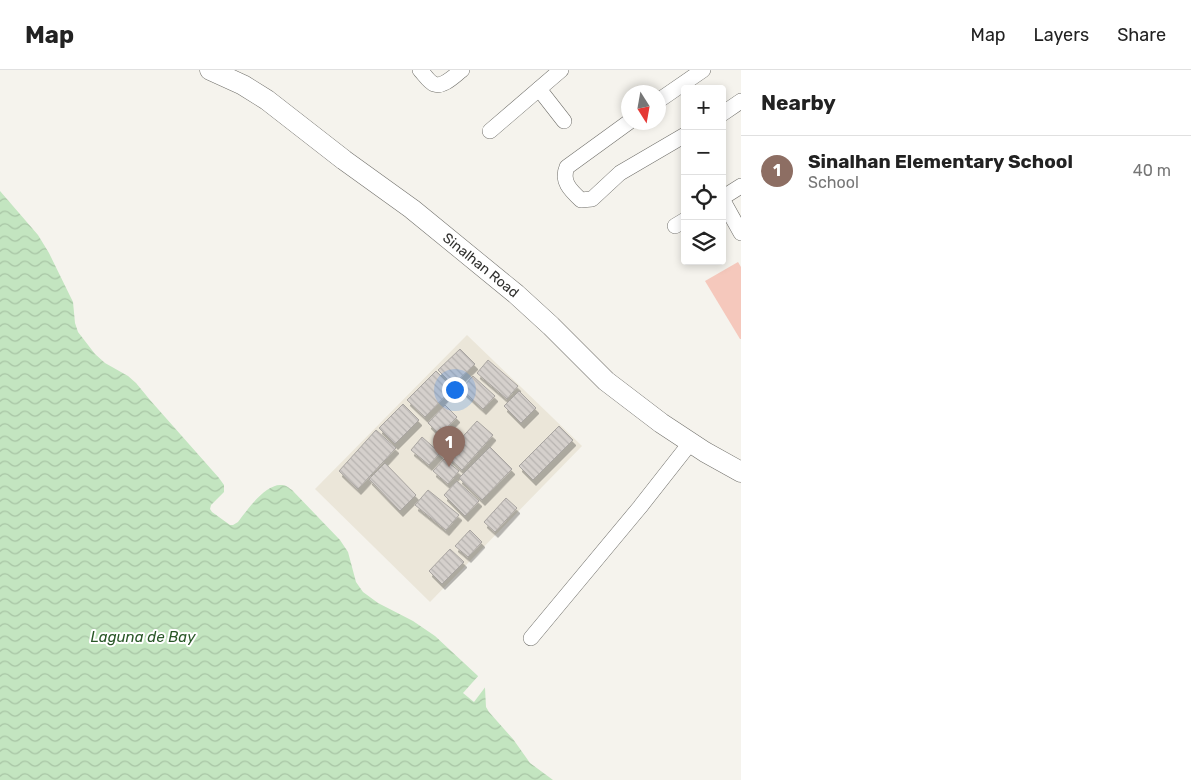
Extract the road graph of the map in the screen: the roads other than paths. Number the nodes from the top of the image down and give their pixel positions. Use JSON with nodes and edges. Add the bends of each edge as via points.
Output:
{"nodes":[{"id":1,"x":210,"y":70,"type":"edge"},
{"id":2,"x":420,"y":70,"type":"edge"},
{"id":3,"x":462,"y":70,"type":"edge"},
{"id":4,"x":561,"y":70,"type":"edge"},
{"id":5,"x":703,"y":70,"type":"edge"},
{"id":6,"x":539,"y":89,"type":"junction"},
{"id":7,"x":666,"y":96,"type":"edge"},
{"id":8,"x":741,"y":101,"type":"edge"},
{"id":9,"x":726,"y":111,"type":"edge"},
{"id":10,"x":564,"y":121,"type":"dead end"},
{"id":11,"x":621,"y":128,"type":"edge"},
{"id":12,"x":490,"y":131,"type":"dead end"},
{"id":13,"x":681,"y":137,"type":"edge"},
{"id":14,"x":741,"y":186,"type":"edge"},
{"id":15,"x":726,"y":196,"type":"edge"},
{"id":16,"x":726,"y":206,"type":"edge"},
{"id":17,"x":741,"y":233,"type":"edge"},
{"id":18,"x":691,"y":442,"type":"junction"},
{"id":19,"x":741,"y":472,"type":"edge"},
{"id":20,"x":531,"y":638,"type":"dead end"}],
"edges":[{"from":1,"to":18,"type":"street","name":"Sinalhan Road","via":[[267,100],[412,209],[516,294],[606,382]]},
{"from":2,"to":3,"type":"street","via":[[433,84],[439,85]]},
{"from":4,"to":6,"type":"street"},
{"from":5,"to":7,"type":"street"},
{"from":6,"to":10,"type":"street"},
{"from":6,"to":12,"type":"street"},
{"from":8,"to":9,"type":"street"},
{"from":11,"to":13,"type":"street","via":[[567,167],[565,182],[581,200],[592,198],[620,173]]},
{"from":14,"to":15,"type":"street"},
{"from":16,"to":17,"type":"street"},
{"from":18,"to":19,"type":"street","name":"Sinalhan Road"},
{"from":18,"to":20,"type":"street"}]}
